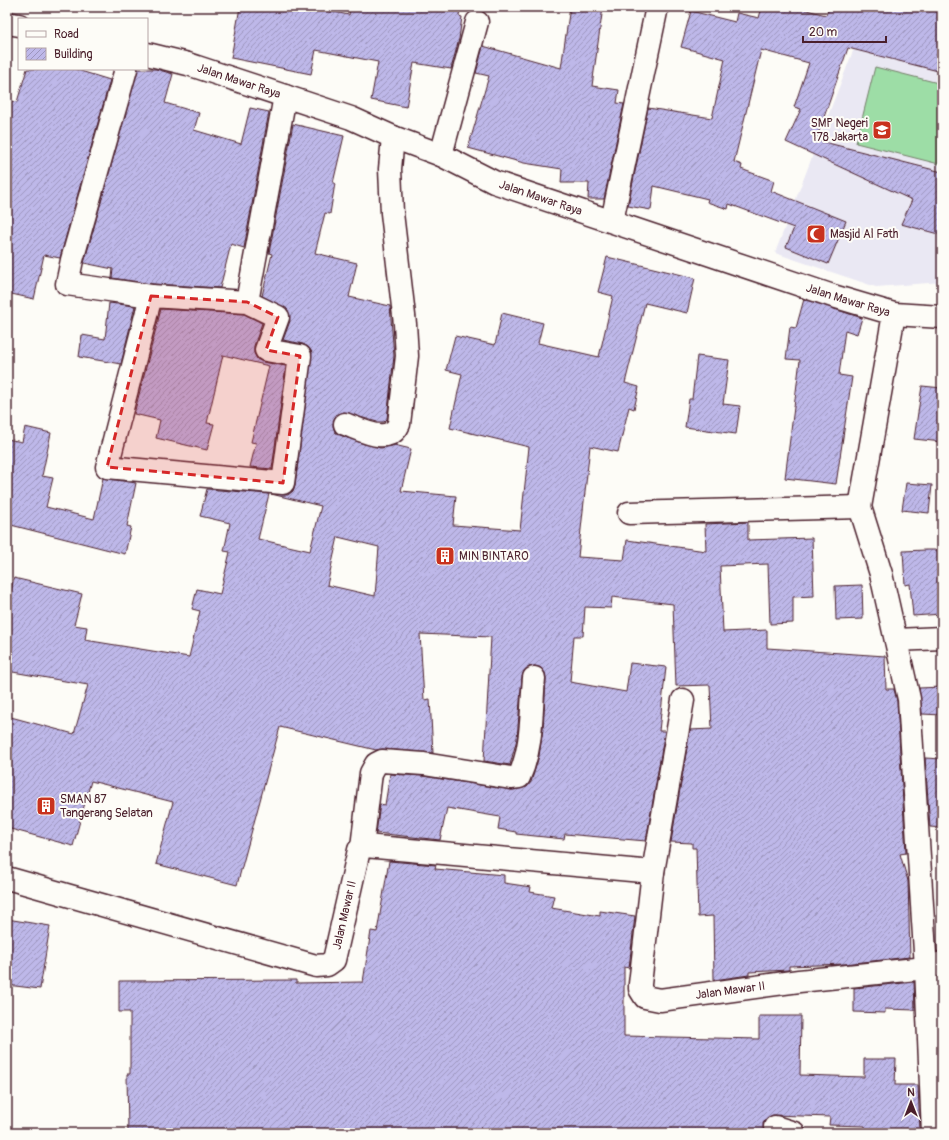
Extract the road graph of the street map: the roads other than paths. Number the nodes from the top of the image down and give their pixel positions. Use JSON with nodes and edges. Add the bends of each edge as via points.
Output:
{"nodes":[{"id":1,"x":657,"y":7,"type":"edge"},
{"id":2,"x":7,"y":22,"type":"edge"},
{"id":3,"x":477,"y":22,"type":"dead end"},
{"id":4,"x":18,"y":25,"type":"edge"},
{"id":5,"x":148,"y":54,"type":"edge"},
{"id":6,"x":126,"y":70,"type":"edge"},
{"id":7,"x":286,"y":96,"type":"junction"},
{"id":8,"x":394,"y":138,"type":"junction"},
{"id":9,"x":441,"y":155,"type":"junction"},
{"id":10,"x":612,"y":221,"type":"junction"},
{"id":11,"x":151,"y":296,"type":"junction"},
{"id":12,"x":247,"y":302,"type":"junction"},
{"id":13,"x":894,"y":314,"type":"junction"},
{"id":14,"x":942,"y":317,"type":"edge"},
{"id":15,"x":345,"y":424,"type":"dead end"},
{"id":16,"x":860,"y":507,"type":"junction"},
{"id":17,"x":629,"y":513,"type":"dead end"},
{"id":18,"x":942,"y":638,"type":"edge"},
{"id":19,"x":896,"y":640,"type":"junction"},
{"id":20,"x":534,"y":678,"type":"dead end"},
{"id":21,"x":683,"y":700,"type":"dead end"},
{"id":22,"x":362,"y":847,"type":"junction"},
{"id":23,"x":653,"y":872,"type":"junction"},
{"id":24,"x":7,"y":878,"type":"edge"},
{"id":25,"x":934,"y":966,"type":"edge"},
{"id":26,"x":933,"y":1133,"type":"edge"}],
"edges":[{"from":1,"to":10,"type":"street"},
{"from":2,"to":4,"type":"street"},
{"from":3,"to":9,"type":"street"},
{"from":5,"to":7,"type":"street","name":"Jalan Mawar Raya","via":[[188,64]]},
{"from":6,"to":11,"type":"street","via":[[67,284]]},
{"from":7,"to":8,"type":"street","name":"Jalan Mawar Raya","via":[[351,118]]},
{"from":7,"to":12,"type":"street"},
{"from":8,"to":9,"type":"street","name":"Jalan Mawar Raya"},
{"from":8,"to":15,"type":"street","via":[[390,169],[392,213],[406,324],[407,356],[400,424],[396,431],[378,436]]},
{"from":9,"to":10,"type":"street","name":"Jalan Mawar Raya","via":[[494,182]]},
{"from":10,"to":13,"type":"street","name":"Jalan Mawar Raya"},
{"from":11,"to":12,"type":"street"},
{"from":11,"to":12,"type":"street","via":[[107,467],[283,484],[300,356],[266,350],[278,317]]},
{"from":13,"to":14,"type":"street","name":"Jalan Mawar Raya"},
{"from":13,"to":16,"type":"street"},
{"from":16,"to":17,"type":"street"},
{"from":16,"to":19,"type":"street","via":[[881,574]]},
{"from":18,"to":19,"type":"street"},
{"from":19,"to":25,"type":"street","via":[[909,699]]},
{"from":20,"to":22,"type":"street","name":"Jalan Mawar II","via":[[529,738],[524,766],[519,777],[382,761],[376,764],[370,773]]},
{"from":21,"to":23,"type":"street","name":"Jalan Mawar II"},
{"from":22,"to":23,"type":"street"},
{"from":22,"to":24,"type":"street","name":"Jalan Mawar II","via":[[334,960],[324,966],[316,966]]},
{"from":23,"to":25,"type":"street","name":"Jalan Mawar II","via":[[640,984],[641,993],[648,999],[660,1000]]},
{"from":25,"to":26,"type":"street"}]}
